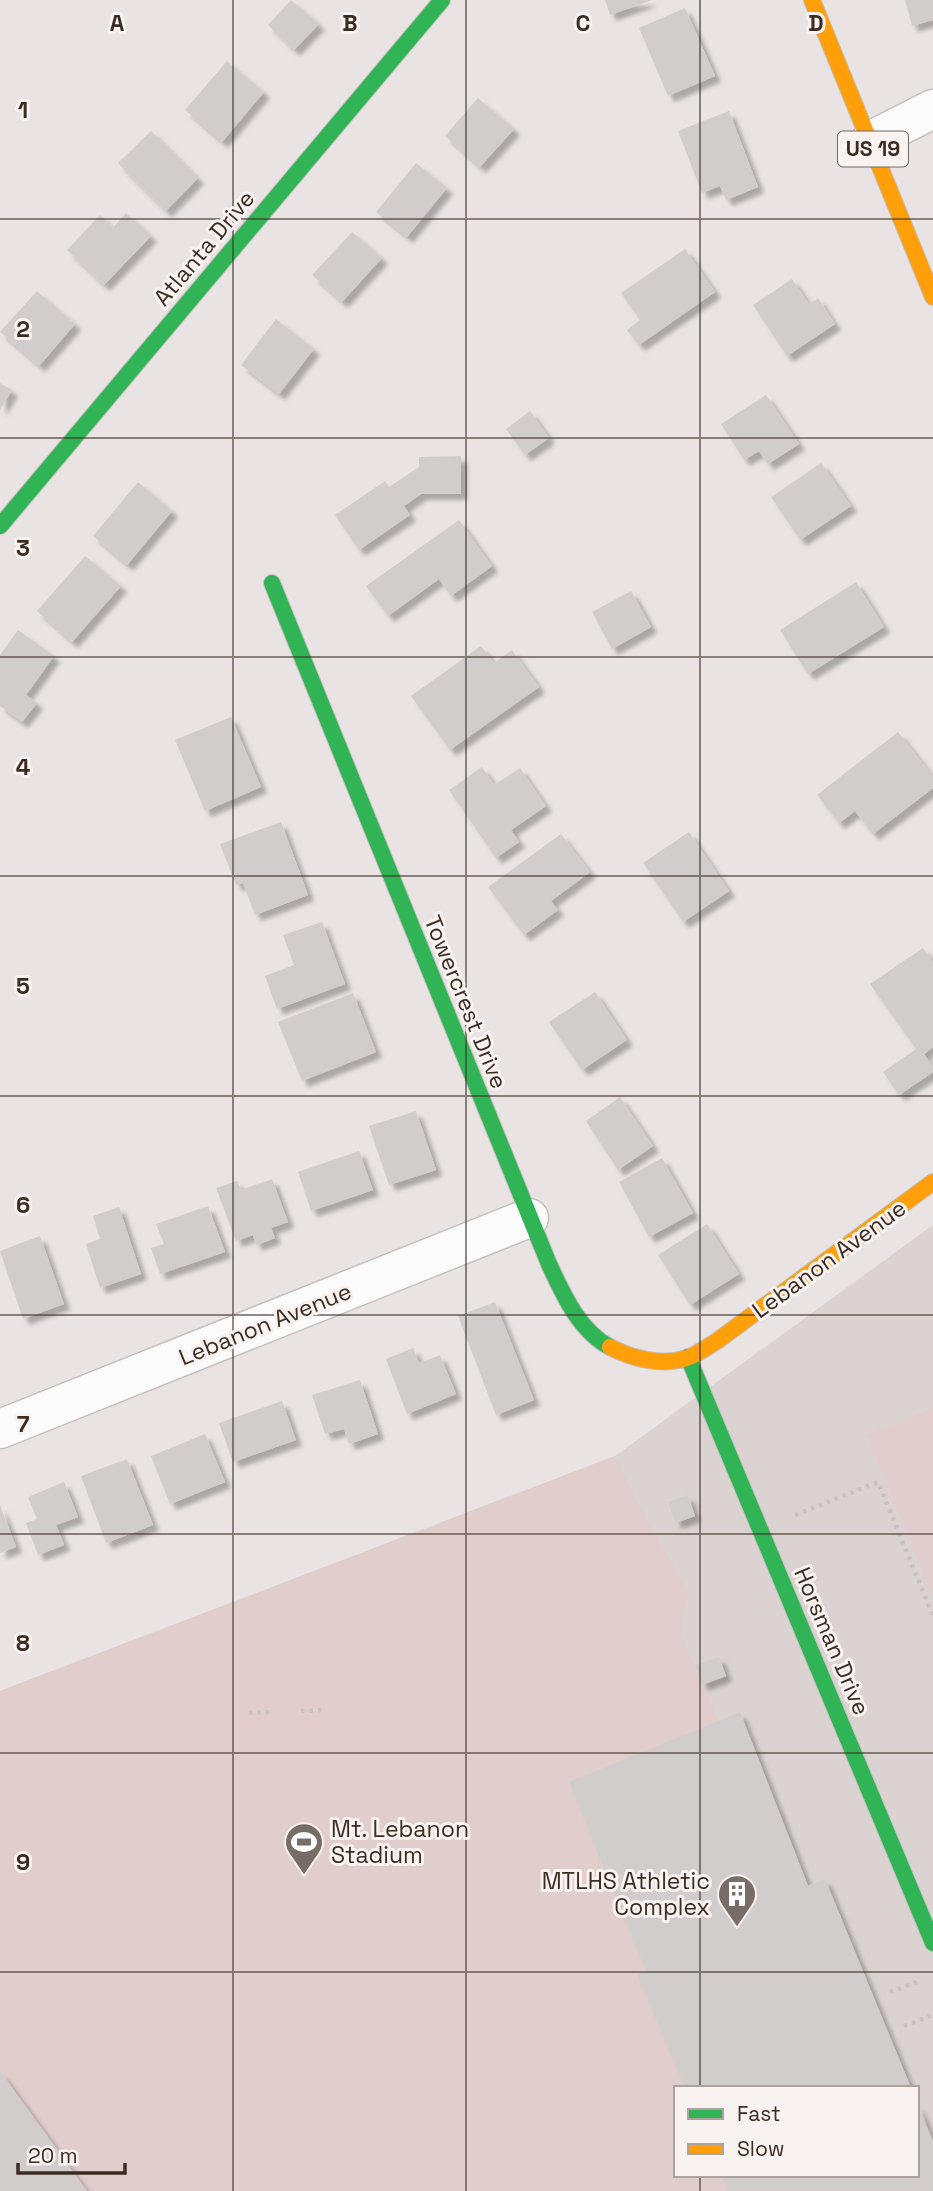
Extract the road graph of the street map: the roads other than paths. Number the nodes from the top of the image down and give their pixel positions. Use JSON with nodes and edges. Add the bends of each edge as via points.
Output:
{"nodes":[{"id":1,"x":442,"y":0,"type":"edge"},
{"id":2,"x":812,"y":0,"type":"edge"},
{"id":3,"x":933,"y":109,"type":"edge"},
{"id":4,"x":870,"y":141,"type":"junction"},
{"id":5,"x":933,"y":297,"type":"edge"},
{"id":6,"x":0,"y":526,"type":"edge"},
{"id":7,"x":272,"y":583,"type":"dead end"},
{"id":8,"x":933,"y":1182,"type":"edge"},
{"id":9,"x":529,"y":1218,"type":"junction"},
{"id":10,"x":688,"y":1357,"type":"junction"},
{"id":11,"x":0,"y":1429,"type":"edge"},
{"id":12,"x":933,"y":1943,"type":"edge"}],
"edges":[{"from":1,"to":6,"type":"street","name":"Atlanta Drive"},
{"from":2,"to":4,"type":"street","number":"US 19"},
{"from":3,"to":4,"type":"street"},
{"from":4,"to":5,"type":"street","number":"US 19"},
{"from":7,"to":9,"type":"street","name":"Towercrest Drive"},
{"from":8,"to":10,"type":"street","name":"Lebanon Avenue","via":[[717,1341]]},
{"from":9,"to":10,"type":"street","name":"Towercrest Drive","via":[[574,1314],[591,1335],[636,1359]]},
{"from":9,"to":11,"type":"street","name":"Lebanon Avenue"},
{"from":10,"to":12,"type":"street","name":"Horsman Drive"}]}
